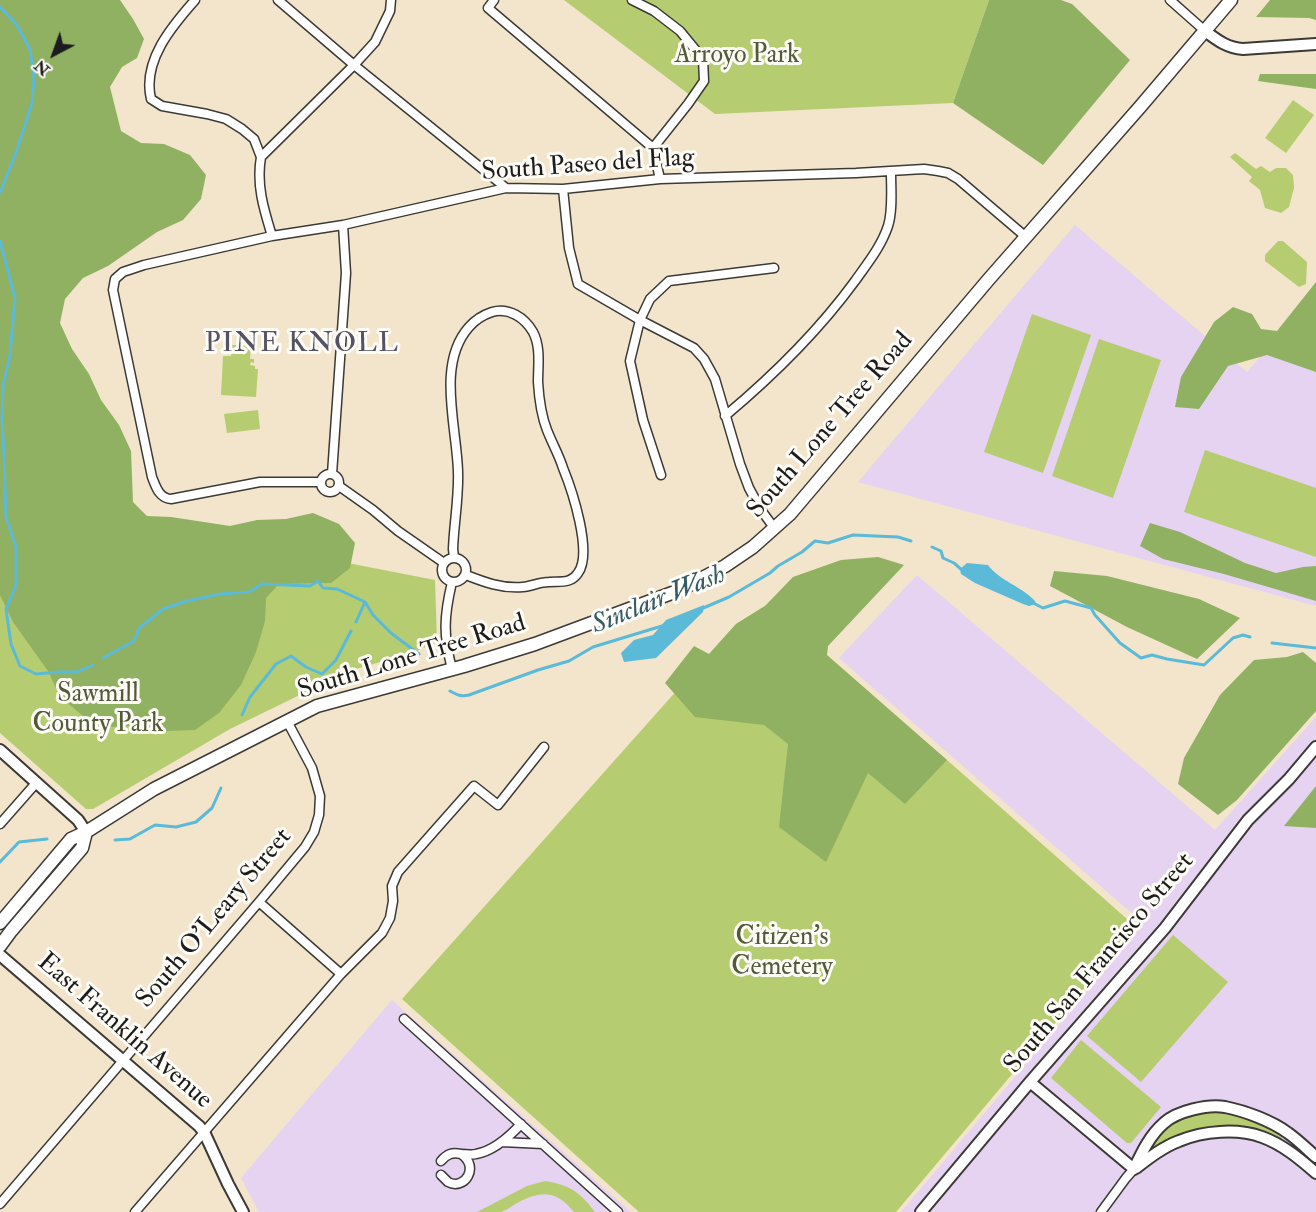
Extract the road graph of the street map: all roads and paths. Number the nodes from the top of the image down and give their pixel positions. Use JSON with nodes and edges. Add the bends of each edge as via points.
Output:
{"nodes":[{"id":1,"x":195,"y":0,"type":"edge"},
{"id":2,"x":278,"y":0,"type":"edge"},
{"id":3,"x":391,"y":0,"type":"edge"},
{"id":4,"x":494,"y":0,"type":"edge"},
{"id":5,"x":632,"y":0,"type":"edge"},
{"id":6,"x":1170,"y":0,"type":"edge"},
{"id":7,"x":1231,"y":0,"type":"edge"},
{"id":8,"x":1205,"y":31,"type":"junction"},
{"id":9,"x":1316,"y":44,"type":"edge"},
{"id":10,"x":354,"y":65,"type":"junction"},
{"id":11,"x":653,"y":148,"type":"junction"},
{"id":12,"x":261,"y":157,"type":"junction"},
{"id":13,"x":891,"y":172,"type":"junction"},
{"id":14,"x":660,"y":179,"type":"junction"},
{"id":15,"x":506,"y":188,"type":"junction"},
{"id":16,"x":563,"y":189,"type":"junction"},
{"id":17,"x":343,"y":225,"type":"junction"},
{"id":18,"x":272,"y":236,"type":"junction"},
{"id":19,"x":1026,"y":237,"type":"junction"},
{"id":20,"x":774,"y":268,"type":"dead end"},
{"id":21,"x":640,"y":320,"type":"junction"},
{"id":22,"x":725,"y":416,"type":"junction"},
{"id":23,"x":332,"y":474,"type":"junction"},
{"id":24,"x":661,"y":475,"type":"dead end"},
{"id":25,"x":321,"y":482,"type":"junction"},
{"id":26,"x":339,"y":486,"type":"junction"},
{"id":27,"x":775,"y":529,"type":"junction"},
{"id":28,"x":454,"y":557,"type":"junction"},
{"id":29,"x":444,"y":563,"type":"junction"},
{"id":30,"x":466,"y":575,"type":"junction"},
{"id":31,"x":452,"y":582,"type":"junction"},
{"id":32,"x":452,"y":669,"type":"junction"},
{"id":33,"x":287,"y":721,"type":"junction"},
{"id":34,"x":544,"y":747,"type":"dead end"},
{"id":35,"x":1316,"y":747,"type":"edge"},
{"id":36,"x":0,"y":750,"type":"edge"},
{"id":37,"x":37,"y":782,"type":"junction"},
{"id":38,"x":0,"y":824,"type":"edge"},
{"id":39,"x":86,"y":832,"type":"junction"},
{"id":40,"x":259,"y":902,"type":"junction"},
{"id":41,"x":0,"y":923,"type":"edge"},
{"id":42,"x":0,"y":946,"type":"edge"},
{"id":43,"x":0,"y":955,"type":"edge"},
{"id":44,"x":341,"y":974,"type":"junction"},
{"id":45,"x":404,"y":1019,"type":"dead end"},
{"id":46,"x":123,"y":1060,"type":"junction"},
{"id":47,"x":1030,"y":1082,"type":"junction"},
{"id":48,"x":521,"y":1124,"type":"junction"},
{"id":49,"x":204,"y":1132,"type":"junction"},
{"id":50,"x":501,"y":1142,"type":"junction"},
{"id":51,"x":543,"y":1144,"type":"junction"},
{"id":52,"x":461,"y":1154,"type":"junction"},
{"id":53,"x":477,"y":1154,"type":"junction"},
{"id":54,"x":1316,"y":1157,"type":"edge"},
{"id":55,"x":441,"y":1161,"type":"dead end"},
{"id":56,"x":470,"y":1168,"type":"junction"},
{"id":57,"x":1134,"y":1168,"type":"junction"},
{"id":58,"x":1316,"y":1173,"type":"edge"},
{"id":59,"x":441,"y":1175,"type":"dead end"},
{"id":60,"x":0,"y":1204,"type":"edge"},
{"id":61,"x":135,"y":1212,"type":"edge"},
{"id":62,"x":243,"y":1212,"type":"edge"},
{"id":63,"x":618,"y":1212,"type":"edge"},
{"id":64,"x":921,"y":1212,"type":"edge"},
{"id":65,"x":1101,"y":1212,"type":"edge"}],
"edges":[{"from":1,"to":12,"type":"street","via":[[155,56],[148,88],[151,99],[162,106],[226,119],[254,138]]},
{"from":2,"to":10,"type":"street"},
{"from":3,"to":10,"type":"street","via":[[375,42]]},
{"from":4,"to":11,"type":"street","via":[[488,8]]},
{"from":5,"to":11,"type":"street","via":[[680,31],[703,59],[704,81]]},
{"from":6,"to":8,"type":"street"},
{"from":7,"to":8,"type":"main road","name":"South Lone Tree Road"},
{"from":8,"to":9,"type":"street","via":[[1227,46],[1243,49]]},
{"from":8,"to":19,"type":"main road","name":"South Lone Tree Road"},
{"from":10,"to":12,"type":"street"},
{"from":10,"to":15,"type":"street"},
{"from":11,"to":14,"type":"street"},
{"from":12,"to":18,"type":"street","via":[[258,171],[262,206]]},
{"from":13,"to":14,"type":"street","name":"South Paseo del Flag"},
{"from":13,"to":19,"type":"street","name":"South Paseo del Flag","via":[[924,169],[948,174],[968,186]]},
{"from":13,"to":22,"type":"street","via":[[888,224],[866,266],[802,346]]},
{"from":14,"to":16,"type":"street","name":"South Paseo del Flag"},
{"from":15,"to":16,"type":"street","name":"South Paseo del Flag"},
{"from":15,"to":17,"type":"street","name":"South Paseo del Flag"},
{"from":16,"to":21,"type":"street","via":[[569,248],[578,284]]},
{"from":17,"to":18,"type":"street","name":"South Paseo del Flag"},
{"from":17,"to":23,"type":"street","via":[[346,273]]},
{"from":18,"to":25,"type":"street","name":"South Paseo del Flag","via":[[123,272],[115,279],[113,290],[152,477],[163,497],[175,499],[260,482]]},
{"from":19,"to":27,"type":"main road","name":"South Lone Tree Road"},
{"from":20,"to":21,"type":"street","via":[[669,281],[650,299]]},
{"from":21,"to":22,"type":"street","via":[[694,348],[704,359],[715,379]]},
{"from":21,"to":24,"type":"street","via":[[630,361]]},
{"from":22,"to":27,"type":"street","via":[[749,488]]},
{"from":23,"to":25,"type":"street"},
{"from":23,"to":26,"type":"street","via":[[338,478]]},
{"from":25,"to":26,"type":"street","via":[[326,491]]},
{"from":26,"to":29,"type":"street"},
{"from":27,"to":32,"type":"main road","name":"South Lone Tree Road","via":[[725,566],[680,590],[535,644]]},
{"from":28,"to":29,"type":"street"},
{"from":28,"to":30,"type":"street","via":[[466,565]]},
{"from":28,"to":30,"type":"street","via":[[458,474],[450,383],[453,359],[460,339],[473,323],[492,312],[511,312],[526,323],[537,342],[542,411],[578,514],[583,544],[581,568],[568,581],[517,587],[499,586]]},
{"from":29,"to":31,"type":"street","via":[[442,573]]},
{"from":30,"to":31,"type":"street","via":[[459,582]]},
{"from":31,"to":32,"type":"street","via":[[445,621]]},
{"from":32,"to":33,"type":"main road","name":"South Lone Tree Road","via":[[317,706]]},
{"from":33,"to":39,"type":"main road","name":"South Lone Tree Road","via":[[154,789]]},
{"from":33,"to":40,"type":"street","name":"South O'Leary Street","via":[[312,768],[320,796],[319,815],[305,847]]},
{"from":34,"to":44,"type":"street","via":[[498,805],[474,786],[398,872],[392,886],[390,918],[382,933]]},
{"from":35,"to":47,"type":"street","name":"South San Francisco Street","via":[[1248,820],[1165,928]]},
{"from":36,"to":37,"type":"street"},
{"from":37,"to":38,"type":"street"},
{"from":37,"to":39,"type":"street"},
{"from":39,"to":41,"type":"main road","name":"South Lone Tree Road","via":[[71,839]]},
{"from":39,"to":42,"type":"main road","via":[[82,848]]},
{"from":40,"to":44,"type":"street"},
{"from":40,"to":46,"type":"street","name":"South O'Leary Street"},
{"from":43,"to":46,"type":"street","name":"East Franklin Avenue"},
{"from":44,"to":49,"type":"street"},
{"from":45,"to":48,"type":"street"},
{"from":46,"to":49,"type":"street","name":"East Franklin Avenue"},
{"from":46,"to":60,"type":"street","name":"South O'Leary Street"},
{"from":47,"to":57,"type":"street"},
{"from":47,"to":64,"type":"street","name":"South San Francisco Street"},
{"from":48,"to":50,"type":"street"},
{"from":48,"to":51,"type":"street"},
{"from":49,"to":61,"type":"street"},
{"from":49,"to":62,"type":"street","name":"East Franklin Avenue"},
{"from":50,"to":51,"type":"street"},
{"from":50,"to":53,"type":"street"},
{"from":51,"to":63,"type":"street"},
{"from":52,"to":53,"type":"street"},
{"from":52,"to":55,"type":"street","via":[[450,1154]]},
{"from":52,"to":56,"type":"street"},
{"from":53,"to":56,"type":"street"},
{"from":54,"to":57,"type":"street","via":[[1287,1132],[1257,1116],[1222,1107],[1195,1109],[1165,1122],[1146,1144]]},
{"from":56,"to":59,"type":"street","via":[[467,1178],[458,1183]]},
{"from":57,"to":58,"type":"street","via":[[1179,1141],[1201,1135],[1241,1133],[1283,1147]]},
{"from":57,"to":65,"type":"street"}]}
